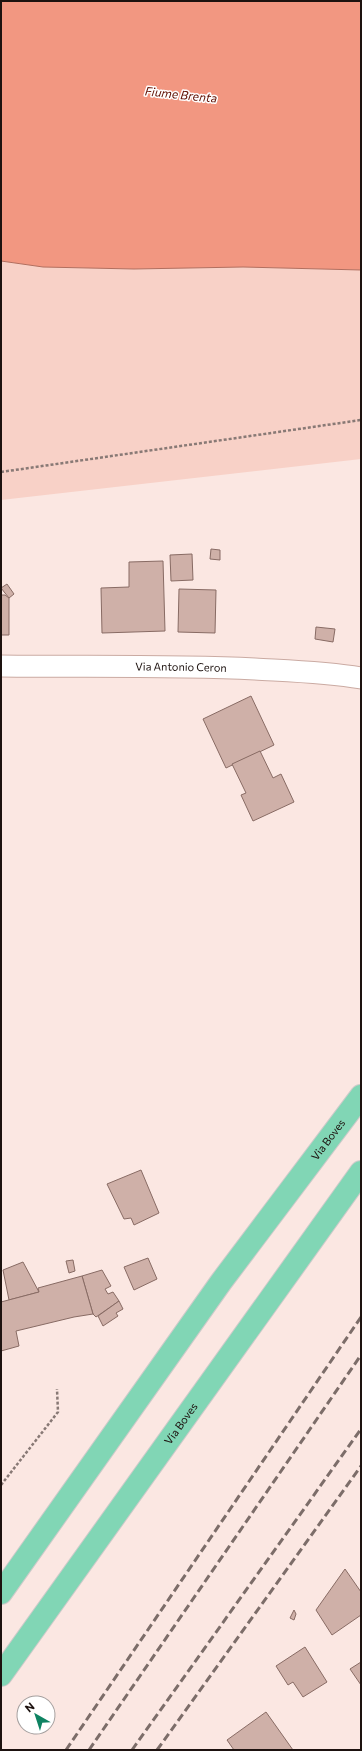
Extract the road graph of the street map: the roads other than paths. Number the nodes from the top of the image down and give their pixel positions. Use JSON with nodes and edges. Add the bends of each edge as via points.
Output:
{"nodes":[{"id":1,"x":1,"y":666,"type":"edge"},
{"id":2,"x":361,"y":678,"type":"edge"},
{"id":3,"x":361,"y":1096,"type":"edge"},
{"id":4,"x":361,"y":1172,"type":"edge"},
{"id":5,"x":1,"y":1593,"type":"edge"},
{"id":6,"x":1,"y":1675,"type":"edge"}],
"edges":[{"from":1,"to":2,"type":"street","name":"Via Antonio Ceron","via":[[226,668]]},
{"from":3,"to":5,"type":"highway","name":"Via Boves","via":[[221,1282]]},
{"from":4,"to":6,"type":"highway","name":"Via Boves"}]}
